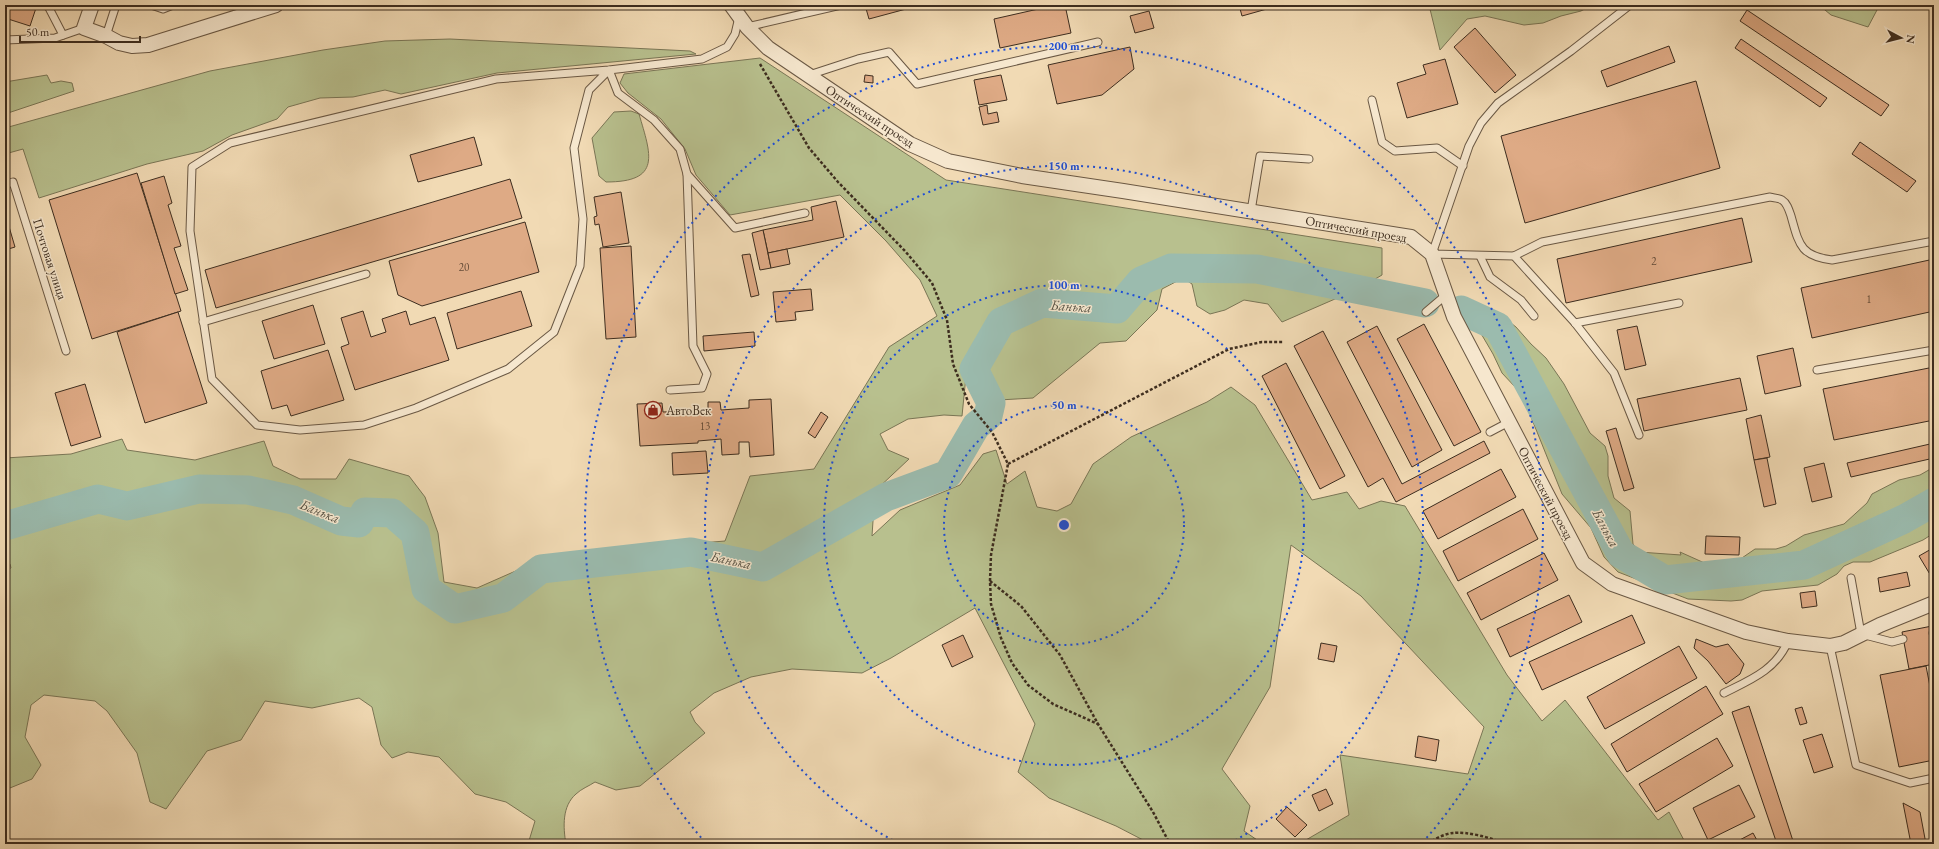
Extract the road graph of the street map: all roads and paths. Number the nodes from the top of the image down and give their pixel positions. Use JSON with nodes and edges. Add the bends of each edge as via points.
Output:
{"nodes":[{"id":1,"x":50,"y":5,"type":"edge"},
{"id":2,"x":92,"y":5,"type":"edge"},
{"id":3,"x":116,"y":5,"type":"edge"},
{"id":4,"x":151,"y":5,"type":"edge"},
{"id":5,"x":173,"y":5,"type":"edge"},
{"id":6,"x":276,"y":5,"type":"edge"},
{"id":7,"x":731,"y":5,"type":"edge"},
{"id":8,"x":841,"y":5,"type":"edge"},
{"id":9,"x":1630,"y":5,"type":"edge"},
{"id":10,"x":743,"y":22,"type":"junction"},
{"id":11,"x":84,"y":28,"type":"junction"},
{"id":12,"x":63,"y":35,"type":"junction"},
{"id":13,"x":106,"y":36,"type":"junction"},
{"id":14,"x":5,"y":40,"type":"edge"},
{"id":15,"x":1098,"y":42,"type":"dead end"},
{"id":16,"x":760,"y":64,"type":"dead end"},
{"id":17,"x":609,"y":70,"type":"junction"},
{"id":18,"x":809,"y":75,"type":"junction"},
{"id":19,"x":1372,"y":100,"type":"dead end"},
{"id":20,"x":1309,"y":159,"type":"dead end"},
{"id":21,"x":1463,"y":166,"type":"junction"},
{"id":22,"x":687,"y":174,"type":"junction"},
{"id":23,"x":5,"y":184,"type":"edge"},
{"id":24,"x":1251,"y":212,"type":"junction"},
{"id":25,"x":805,"y":213,"type":"dead end"},
{"id":26,"x":1934,"y":241,"type":"edge"},
{"id":27,"x":1432,"y":254,"type":"junction"},
{"id":28,"x":1480,"y":256,"type":"junction"},
{"id":29,"x":1514,"y":256,"type":"junction"},
{"id":30,"x":366,"y":274,"type":"dead end"},
{"id":31,"x":1446,"y":295,"type":"junction"},
{"id":32,"x":1679,"y":303,"type":"dead end"},
{"id":33,"x":1426,"y":312,"type":"dead end"},
{"id":34,"x":1534,"y":316,"type":"dead end"},
{"id":35,"x":204,"y":322,"type":"junction"},
{"id":36,"x":1575,"y":322,"type":"junction"},
{"id":37,"x":1283,"y":342,"type":"dead end"},
{"id":38,"x":1934,"y":350,"type":"edge"},
{"id":39,"x":66,"y":351,"type":"dead end"},
{"id":40,"x":1817,"y":370,"type":"dead end"},
{"id":41,"x":670,"y":390,"type":"dead end"},
{"id":42,"x":1509,"y":422,"type":"junction"},
{"id":43,"x":1490,"y":432,"type":"dead end"},
{"id":44,"x":1639,"y":435,"type":"dead end"},
{"id":45,"x":1008,"y":464,"type":"junction"},
{"id":46,"x":1851,"y":578,"type":"dead end"},
{"id":47,"x":990,"y":581,"type":"junction"},
{"id":48,"x":1934,"y":603,"type":"edge"},
{"id":49,"x":1862,"y":634,"type":"junction"},
{"id":50,"x":1903,"y":639,"type":"dead end"},
{"id":51,"x":1788,"y":641,"type":"junction"},
{"id":52,"x":1830,"y":646,"type":"junction"},
{"id":53,"x":1724,"y":693,"type":"dead end"},
{"id":54,"x":1098,"y":724,"type":"junction"},
{"id":55,"x":1934,"y":778,"type":"edge"},
{"id":56,"x":1170,"y":844,"type":"edge"},
{"id":57,"x":1428,"y":844,"type":"edge"},
{"id":58,"x":1502,"y":844,"type":"edge"}],
"edges":[{"from":1,"to":12,"type":"lane","via":[[49,8]]},
{"from":2,"to":11,"type":"street"},
{"from":3,"to":13,"type":"lane"},
{"from":4,"to":5,"type":"lane","via":[[163,9]]},
{"from":6,"to":13,"type":"street","via":[[148,45],[132,46]]},
{"from":7,"to":10,"type":"street","name":"Оптический проезд"},
{"from":8,"to":10,"type":"lane"},
{"from":9,"to":21,"type":"lane","via":[[1498,103],[1481,123],[1469,146]]},
{"from":10,"to":17,"type":"lane","via":[[727,46],[702,59]]},
{"from":10,"to":18,"type":"street","name":"Оптический проезд","via":[[768,48]]},
{"from":11,"to":12,"type":"lane"},
{"from":11,"to":13,"type":"street"},
{"from":12,"to":14,"type":"lane","via":[[55,38]]},
{"from":15,"to":18,"type":"lane","via":[[917,84],[889,52]]},
{"from":16,"to":45,"type":"path","via":[[809,148],[932,283],[947,320],[953,364],[969,404],[992,432]]},
{"from":17,"to":22,"type":"lane","via":[[618,93],[654,120],[680,149]]},
{"from":17,"to":35,"type":"lane","via":[[496,79],[230,143],[192,167],[190,231]]},
{"from":17,"to":35,"type":"lane","via":[[589,90],[574,148],[583,219],[580,266],[554,332],[508,369],[416,408],[364,425],[300,430],[257,425],[212,379]]},
{"from":18,"to":24,"type":"street","name":"Оптический проезд","via":[[910,144],[948,161],[1022,176]]},
{"from":19,"to":21,"type":"lane","via":[[1382,142],[1395,151],[1437,148]]},
{"from":20,"to":24,"type":"lane","via":[[1260,156]]},
{"from":21,"to":27,"type":"lane"},
{"from":22,"to":25,"type":"lane","via":[[735,228]]},
{"from":22,"to":41,"type":"lane","via":[[693,346],[707,374],[702,388]]},
{"from":23,"to":39,"type":"lane","name":"Почтовая улица","via":[[12,182]]},
{"from":24,"to":27,"type":"street","name":"Оптический проезд","via":[[1411,237]]},
{"from":26,"to":29,"type":"lane","via":[[1832,260],[1819,258],[1806,252],[1798,243],[1789,209],[1781,200],[1770,197],[1542,242]]},
{"from":27,"to":28,"type":"lane"},
{"from":27,"to":31,"type":"street","name":"Оптический проезд"},
{"from":28,"to":29,"type":"lane"},
{"from":28,"to":34,"type":"lane","via":[[1490,277],[1521,300]]},
{"from":29,"to":36,"type":"lane"},
{"from":30,"to":35,"type":"lane"},
{"from":31,"to":33,"type":"lane"},
{"from":31,"to":42,"type":"street","name":"Оптический проезд","via":[[1454,317]]},
{"from":32,"to":36,"type":"lane"},
{"from":36,"to":44,"type":"lane","via":[[1614,372]]},
{"from":37,"to":45,"type":"path","via":[[1262,342],[1229,349]]},
{"from":38,"to":40,"type":"lane"},
{"from":42,"to":43,"type":"lane"},
{"from":42,"to":51,"type":"street","name":"Оптический проезд","via":[[1583,563],[1612,584],[1624,589],[1746,632]]},
{"from":45,"to":47,"type":"path","via":[[991,555]]},
{"from":46,"to":49,"type":"lane"},
{"from":47,"to":54,"type":"path","via":[[1022,606],[1060,655]]},
{"from":47,"to":54,"type":"path","via":[[991,604],[1001,638],[1012,663],[1028,685],[1053,704]]},
{"from":48,"to":49,"type":"street","name":"Оптический проезд"},
{"from":49,"to":50,"type":"lane","via":[[1892,642]]},
{"from":49,"to":52,"type":"street","name":"Оптический проезд","via":[[1844,643]]},
{"from":51,"to":52,"type":"street","name":"Оптический проезд"},
{"from":51,"to":53,"type":"lane","via":[[1772,667]]},
{"from":52,"to":55,"type":"lane","via":[[1856,765],[1910,783]]},
{"from":54,"to":56,"type":"path"},
{"from":57,"to":58,"type":"path","via":[[1454,832],[1472,834]]}]}
